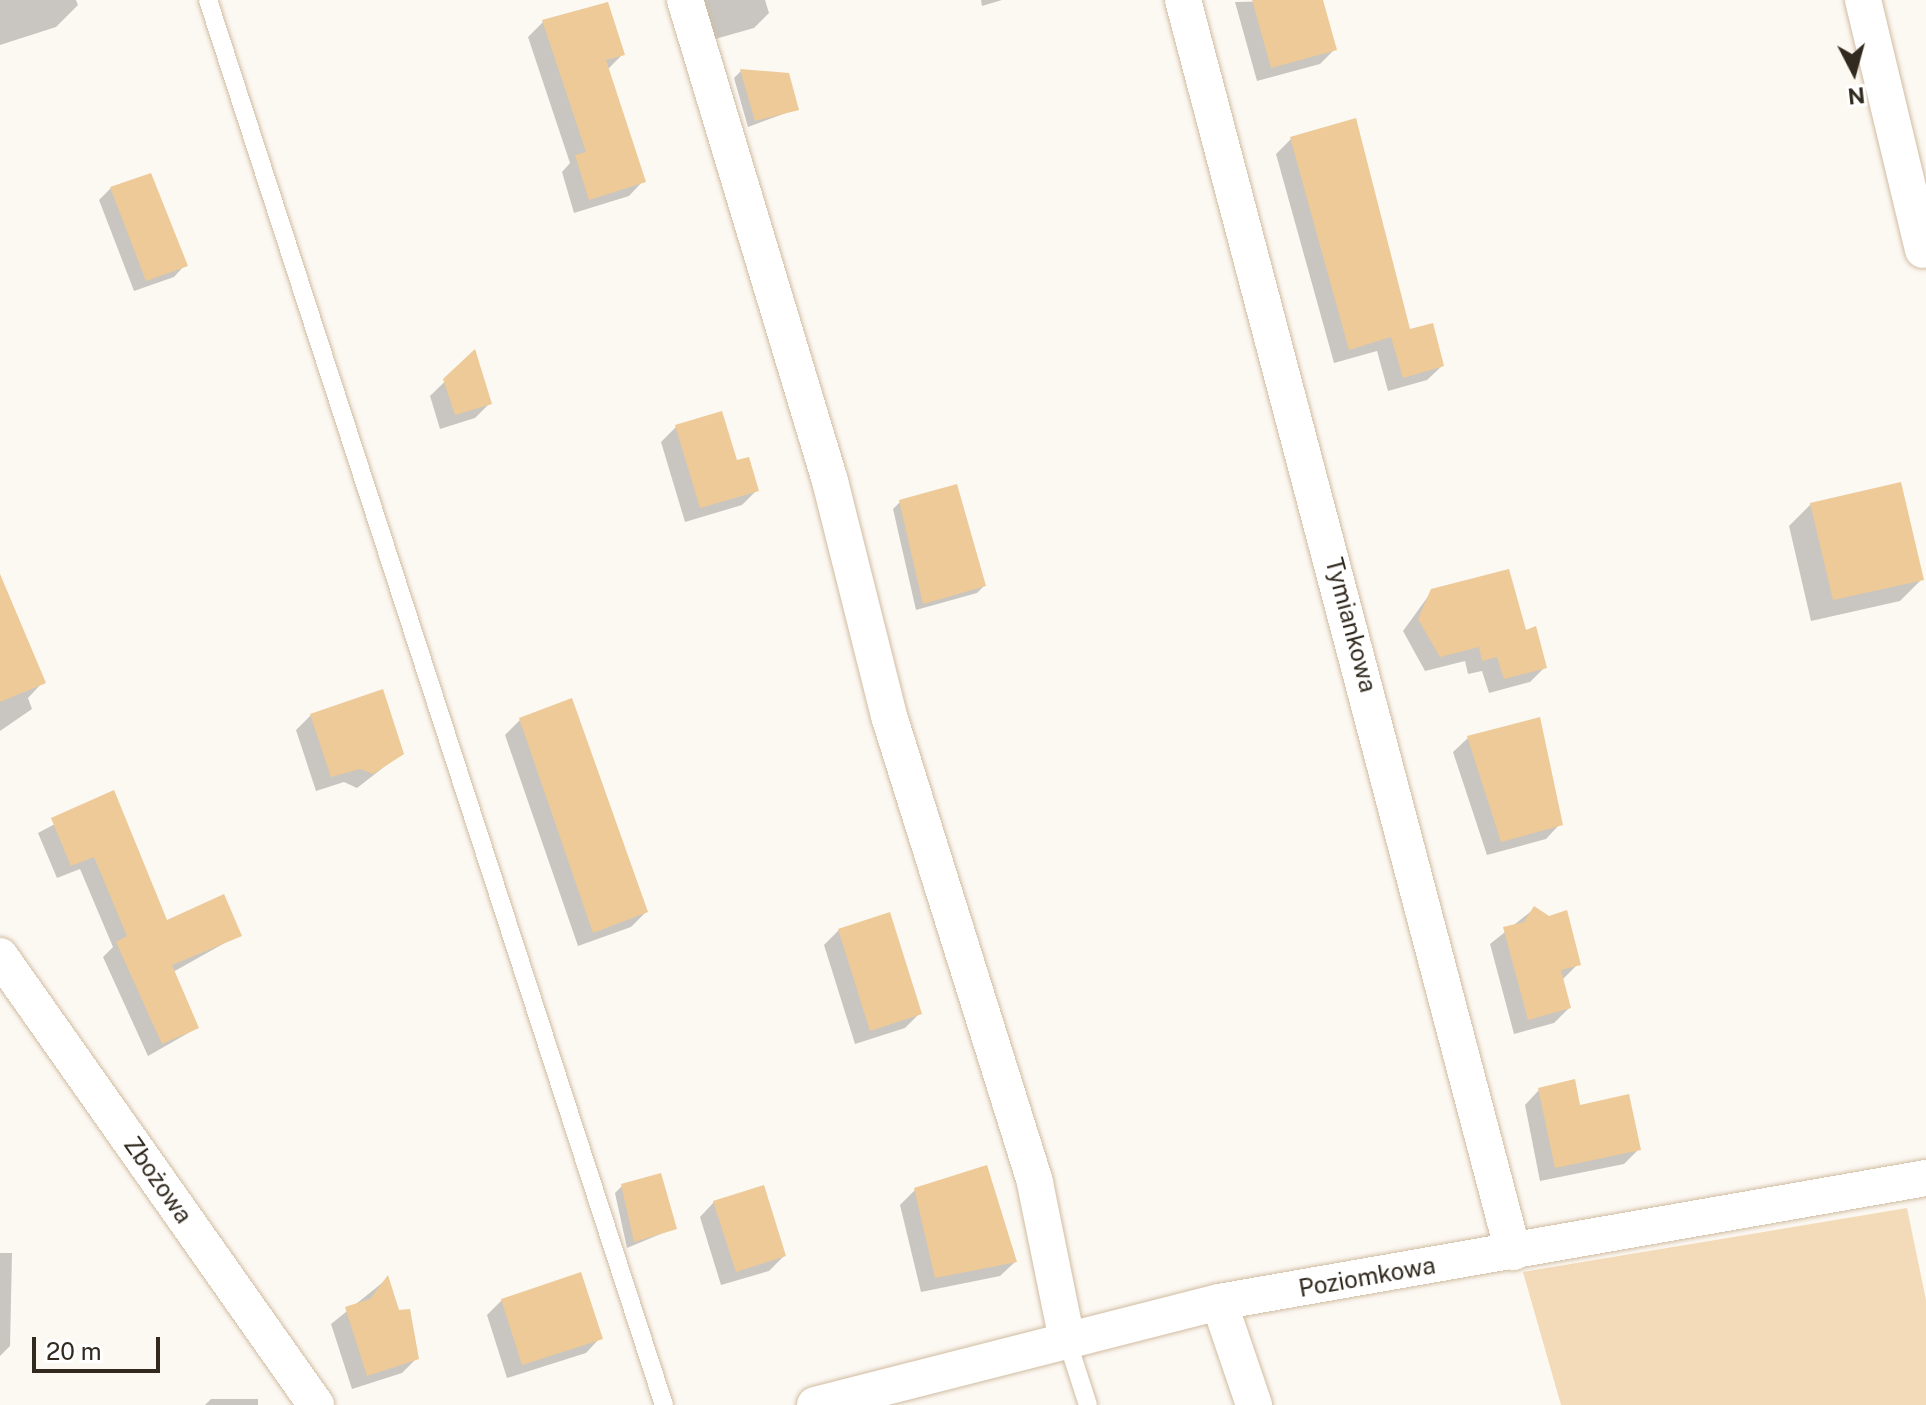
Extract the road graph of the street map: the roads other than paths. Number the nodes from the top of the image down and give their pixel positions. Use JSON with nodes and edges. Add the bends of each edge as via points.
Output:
{"nodes":[{"id":1,"x":208,"y":0,"type":"edge"},
{"id":2,"x":685,"y":0,"type":"edge"},
{"id":3,"x":1183,"y":0,"type":"edge"},
{"id":4,"x":1863,"y":0,"type":"edge"},
{"id":5,"x":1923,"y":250,"type":"dead end"},
{"id":6,"x":0,"y":956,"type":"edge"},
{"id":7,"x":1926,"y":1178,"type":"edge"},
{"id":8,"x":1513,"y":1252,"type":"junction"},
{"id":9,"x":1219,"y":1302,"type":"junction"},
{"id":10,"x":1067,"y":1340,"type":"junction"},
{"id":11,"x":316,"y":1405,"type":"edge"},
{"id":12,"x":664,"y":1405,"type":"edge"},
{"id":13,"x":815,"y":1405,"type":"edge"},
{"id":14,"x":1088,"y":1405,"type":"edge"},
{"id":15,"x":1254,"y":1405,"type":"edge"}],
"edges":[{"from":1,"to":12,"type":"lane"},
{"from":2,"to":10,"type":"street","via":[[830,481],[889,716],[1035,1183]]},
{"from":3,"to":8,"type":"street","name":"Tymiankowa"},
{"from":4,"to":5,"type":"street"},
{"from":6,"to":11,"type":"street","name":"Zbożowa"},
{"from":7,"to":8,"type":"street","name":"Poziomkowa"},
{"from":8,"to":9,"type":"street","name":"Poziomkowa"},
{"from":9,"to":10,"type":"street","name":"Poziomkowa"},
{"from":9,"to":15,"type":"street"},
{"from":10,"to":13,"type":"street","name":"Poziomkowa"},
{"from":10,"to":14,"type":"lane"}]}
